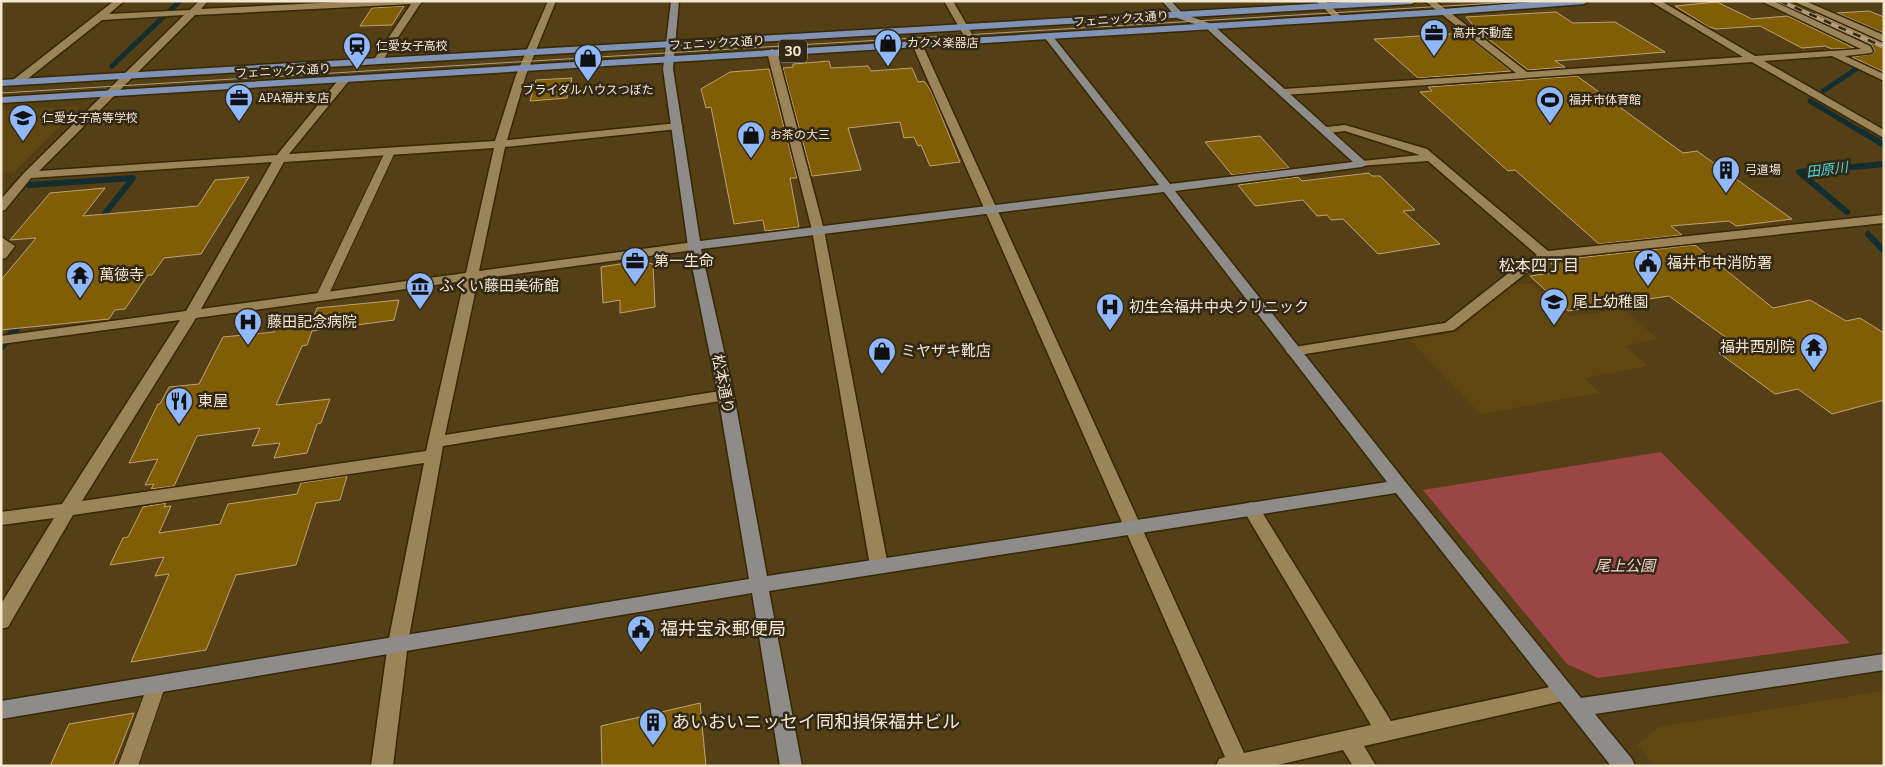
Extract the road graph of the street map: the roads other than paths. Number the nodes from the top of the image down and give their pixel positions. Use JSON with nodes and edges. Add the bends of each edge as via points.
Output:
{"nodes":[{"id":1,"x":120,"y":1,"type":"edge"},
{"id":2,"x":204,"y":1,"type":"edge"},
{"id":3,"x":418,"y":1,"type":"edge"},
{"id":4,"x":552,"y":1,"type":"edge"},
{"id":5,"x":675,"y":1,"type":"edge"},
{"id":6,"x":948,"y":1,"type":"edge"},
{"id":7,"x":1166,"y":1,"type":"edge"},
{"id":8,"x":1412,"y":1,"type":"edge"},
{"id":9,"x":1429,"y":1,"type":"edge"},
{"id":10,"x":1654,"y":1,"type":"edge"},
{"id":11,"x":1765,"y":1,"type":"edge"},
{"id":12,"x":1797,"y":1,"type":"edge"},
{"id":13,"x":1581,"y":2,"type":"edge"},
{"id":14,"x":316,"y":4,"type":"edge"},
{"id":15,"x":1323,"y":4,"type":"edge"},
{"id":16,"x":1443,"y":12,"type":"junction"},
{"id":17,"x":191,"y":13,"type":"junction"},
{"id":18,"x":1178,"y":14,"type":"junction"},
{"id":19,"x":100,"y":17,"type":"junction"},
{"id":20,"x":1338,"y":17,"type":"junction"},
{"id":21,"x":1209,"y":26,"type":"junction"},
{"id":22,"x":962,"y":27,"type":"junction"},
{"id":23,"x":1048,"y":36,"type":"junction"},
{"id":24,"x":1884,"y":39,"type":"edge"},
{"id":25,"x":971,"y":41,"type":"junction"},
{"id":26,"x":917,"y":44,"type":"junction"},
{"id":27,"x":669,"y":52,"type":"junction"},
{"id":28,"x":772,"y":52,"type":"junction"},
{"id":29,"x":530,"y":53,"type":"junction"},
{"id":30,"x":1836,"y":55,"type":"junction"},
{"id":31,"x":1754,"y":60,"type":"junction"},
{"id":32,"x":378,"y":61,"type":"junction"},
{"id":33,"x":523,"y":68,"type":"junction"},
{"id":34,"x":127,"y":76,"type":"junction"},
{"id":35,"x":1526,"y":76,"type":"junction"},
{"id":36,"x":1884,"y":78,"type":"edge"},
{"id":37,"x":344,"y":80,"type":"junction"},
{"id":38,"x":17,"y":82,"type":"junction"},
{"id":39,"x":1,"y":83,"type":"edge"},
{"id":40,"x":1284,"y":92,"type":"junction"},
{"id":41,"x":110,"y":93,"type":"junction"},
{"id":42,"x":1,"y":100,"type":"edge"},
{"id":43,"x":678,"y":126,"type":"junction"},
{"id":44,"x":1327,"y":130,"type":"junction"},
{"id":45,"x":1884,"y":135,"type":"edge"},
{"id":46,"x":500,"y":144,"type":"junction"},
{"id":47,"x":390,"y":152,"type":"junction"},
{"id":48,"x":1430,"y":157,"type":"junction"},
{"id":49,"x":279,"y":160,"type":"junction"},
{"id":50,"x":1362,"y":164,"type":"junction"},
{"id":51,"x":28,"y":175,"type":"junction"},
{"id":52,"x":1166,"y":187,"type":"junction"},
{"id":53,"x":1,"y":207,"type":"edge"},
{"id":54,"x":992,"y":208,"type":"junction"},
{"id":55,"x":1884,"y":219,"type":"edge"},
{"id":56,"x":818,"y":230,"type":"junction"},
{"id":57,"x":1,"y":241,"type":"edge"},
{"id":58,"x":694,"y":246,"type":"junction"},
{"id":59,"x":1,"y":255,"type":"edge"},
{"id":60,"x":1545,"y":256,"type":"junction"},
{"id":61,"x":472,"y":276,"type":"junction"},
{"id":62,"x":322,"y":296,"type":"junction"},
{"id":63,"x":191,"y":314,"type":"junction"},
{"id":64,"x":1,"y":340,"type":"edge"},
{"id":65,"x":1293,"y":351,"type":"junction"},
{"id":66,"x":726,"y":395,"type":"junction"},
{"id":67,"x":434,"y":449,"type":"junction"},
{"id":68,"x":1401,"y":486,"type":"junction"},
{"id":69,"x":1251,"y":508,"type":"junction"},
{"id":70,"x":68,"y":509,"type":"junction"},
{"id":71,"x":1,"y":519,"type":"edge"},
{"id":72,"x":1133,"y":527,"type":"junction"},
{"id":73,"x":879,"y":566,"type":"junction"},
{"id":74,"x":760,"y":586,"type":"junction"},
{"id":75,"x":1,"y":621,"type":"edge"},
{"id":76,"x":398,"y":643,"type":"junction"},
{"id":77,"x":1884,"y":662,"type":"edge"},
{"id":78,"x":157,"y":684,"type":"junction"},
{"id":79,"x":1570,"y":701,"type":"junction"},
{"id":80,"x":1,"y":710,"type":"edge"},
{"id":81,"x":1386,"y":731,"type":"junction"},
{"id":82,"x":1348,"y":740,"type":"junction"},
{"id":83,"x":1232,"y":765,"type":"edge"},
{"id":84,"x":128,"y":766,"type":"edge"},
{"id":85,"x":382,"y":766,"type":"edge"},
{"id":86,"x":791,"y":766,"type":"edge"},
{"id":87,"x":1365,"y":766,"type":"edge"},
{"id":88,"x":1624,"y":766,"type":"edge"}],
"edges":[{"from":1,"to":19,"type":"street"},
{"from":2,"to":17,"type":"street"},
{"from":3,"to":14,"type":"street"},
{"from":3,"to":32,"type":"street"},
{"from":4,"to":29,"type":"street"},
{"from":5,"to":27,"type":"street","name":"松本通り"},
{"from":6,"to":22,"type":"street"},
{"from":7,"to":18,"type":"street"},
{"from":8,"to":15,"type":"main road","name":"フェニックス通り","number":"30"},
{"from":9,"to":16,"type":"street"},
{"from":10,"to":31,"type":"street"},
{"from":11,"to":30,"type":"street","via":[[1868,51]]},
{"from":12,"to":24,"type":"street"},
{"from":13,"to":16,"type":"main road","name":"フェニックス通り","number":"30"},
{"from":14,"to":17,"type":"street"},
{"from":15,"to":18,"type":"main road","name":"フェニックス通り","number":"30"},
{"from":15,"to":20,"type":"street"},
{"from":16,"to":20,"type":"main road","name":"フェニックス通り","number":"30"},
{"from":16,"to":35,"type":"street"},
{"from":17,"to":19,"type":"street"},
{"from":17,"to":34,"type":"street"},
{"from":18,"to":21,"type":"street"},
{"from":18,"to":22,"type":"main road","name":"フェニックス通り","number":"30"},
{"from":19,"to":38,"type":"street"},
{"from":20,"to":21,"type":"main road","name":"フェニックス通り","number":"30"},
{"from":21,"to":23,"type":"main road","name":"フェニックス通り","number":"30"},
{"from":21,"to":40,"type":"street"},
{"from":22,"to":25,"type":"street"},
{"from":22,"to":27,"type":"main road","name":"フェニックス通り","number":"30"},
{"from":23,"to":25,"type":"main road","name":"フェニックス通り","number":"30"},
{"from":23,"to":52,"type":"street"},
{"from":25,"to":26,"type":"main road","name":"フェニックス通り","number":"30"},
{"from":26,"to":28,"type":"main road","name":"フェニックス通り","number":"30"},
{"from":26,"to":54,"type":"street"},
{"from":27,"to":28,"type":"main road","name":"フェニックス通り","number":"30"},
{"from":27,"to":29,"type":"main road","name":"フェニックス通り","number":"30"},
{"from":27,"to":33,"type":"main road","name":"フェニックス通り","number":"30"},
{"from":27,"to":43,"type":"street","name":"松本通り"},
{"from":28,"to":56,"type":"street"},
{"from":29,"to":32,"type":"main road","name":"フェニックス通り","number":"30"},
{"from":29,"to":33,"type":"street"},
{"from":30,"to":31,"type":"street"},
{"from":30,"to":36,"type":"street"},
{"from":31,"to":35,"type":"street"},
{"from":31,"to":45,"type":"street"},
{"from":32,"to":34,"type":"main road","name":"フェニックス通り","number":"30"},
{"from":33,"to":37,"type":"main road","name":"フェニックス通り","number":"30"},
{"from":33,"to":46,"type":"street"},
{"from":34,"to":38,"type":"main road","name":"フェニックス通り","number":"30"},
{"from":34,"to":41,"type":"street"},
{"from":35,"to":40,"type":"street"},
{"from":37,"to":41,"type":"main road","name":"フェニックス通り","number":"30"},
{"from":37,"to":49,"type":"street"},
{"from":38,"to":39,"type":"main road","name":"フェニックス通り","number":"30"},
{"from":40,"to":44,"type":"street"},
{"from":41,"to":42,"type":"main road","name":"フェニックス通り","number":"30"},
{"from":41,"to":51,"type":"street"},
{"from":43,"to":46,"type":"street"},
{"from":43,"to":58,"type":"street","name":"松本通り"},
{"from":44,"to":48,"type":"street","via":[[1345,128],[1420,150]]},
{"from":44,"to":50,"type":"street"},
{"from":46,"to":47,"type":"street"},
{"from":46,"to":61,"type":"street"},
{"from":47,"to":49,"type":"street"},
{"from":47,"to":62,"type":"lane"},
{"from":48,"to":50,"type":"street"},
{"from":48,"to":60,"type":"street"},
{"from":49,"to":51,"type":"street"},
{"from":49,"to":63,"type":"street"},
{"from":50,"to":52,"type":"street"},
{"from":51,"to":53,"type":"street"},
{"from":52,"to":54,"type":"street"},
{"from":52,"to":65,"type":"street"},
{"from":54,"to":56,"type":"street"},
{"from":54,"to":72,"type":"street"},
{"from":55,"to":60,"type":"street"},
{"from":56,"to":58,"type":"street"},
{"from":56,"to":73,"type":"street"},
{"from":57,"to":59,"type":"street","via":[[9,246]]},
{"from":58,"to":61,"type":"street"},
{"from":58,"to":66,"type":"street","name":"松本通り"},
{"from":60,"to":65,"type":"street","via":[[1520,271],[1448,327]]},
{"from":61,"to":62,"type":"street"},
{"from":61,"to":67,"type":"street"},
{"from":62,"to":63,"type":"street"},
{"from":63,"to":64,"type":"street"},
{"from":63,"to":70,"type":"street"},
{"from":65,"to":68,"type":"street"},
{"from":66,"to":67,"type":"street"},
{"from":66,"to":74,"type":"street","name":"松本通り"},
{"from":67,"to":70,"type":"street"},
{"from":67,"to":76,"type":"street"},
{"from":68,"to":69,"type":"street"},
{"from":68,"to":79,"type":"street"},
{"from":69,"to":72,"type":"street"},
{"from":69,"to":81,"type":"street"},
{"from":70,"to":71,"type":"street"},
{"from":70,"to":75,"type":"street"},
{"from":72,"to":73,"type":"street"},
{"from":72,"to":83,"type":"street"},
{"from":73,"to":74,"type":"street"},
{"from":74,"to":76,"type":"street"},
{"from":74,"to":86,"type":"street","name":"松本通り"},
{"from":76,"to":78,"type":"street"},
{"from":76,"to":85,"type":"street"},
{"from":77,"to":79,"type":"street"},
{"from":78,"to":80,"type":"street"},
{"from":78,"to":84,"type":"lane"},
{"from":79,"to":81,"type":"street"},
{"from":79,"to":88,"type":"street"},
{"from":81,"to":82,"type":"street"},
{"from":82,"to":83,"type":"street"},
{"from":82,"to":87,"type":"street"}]}
